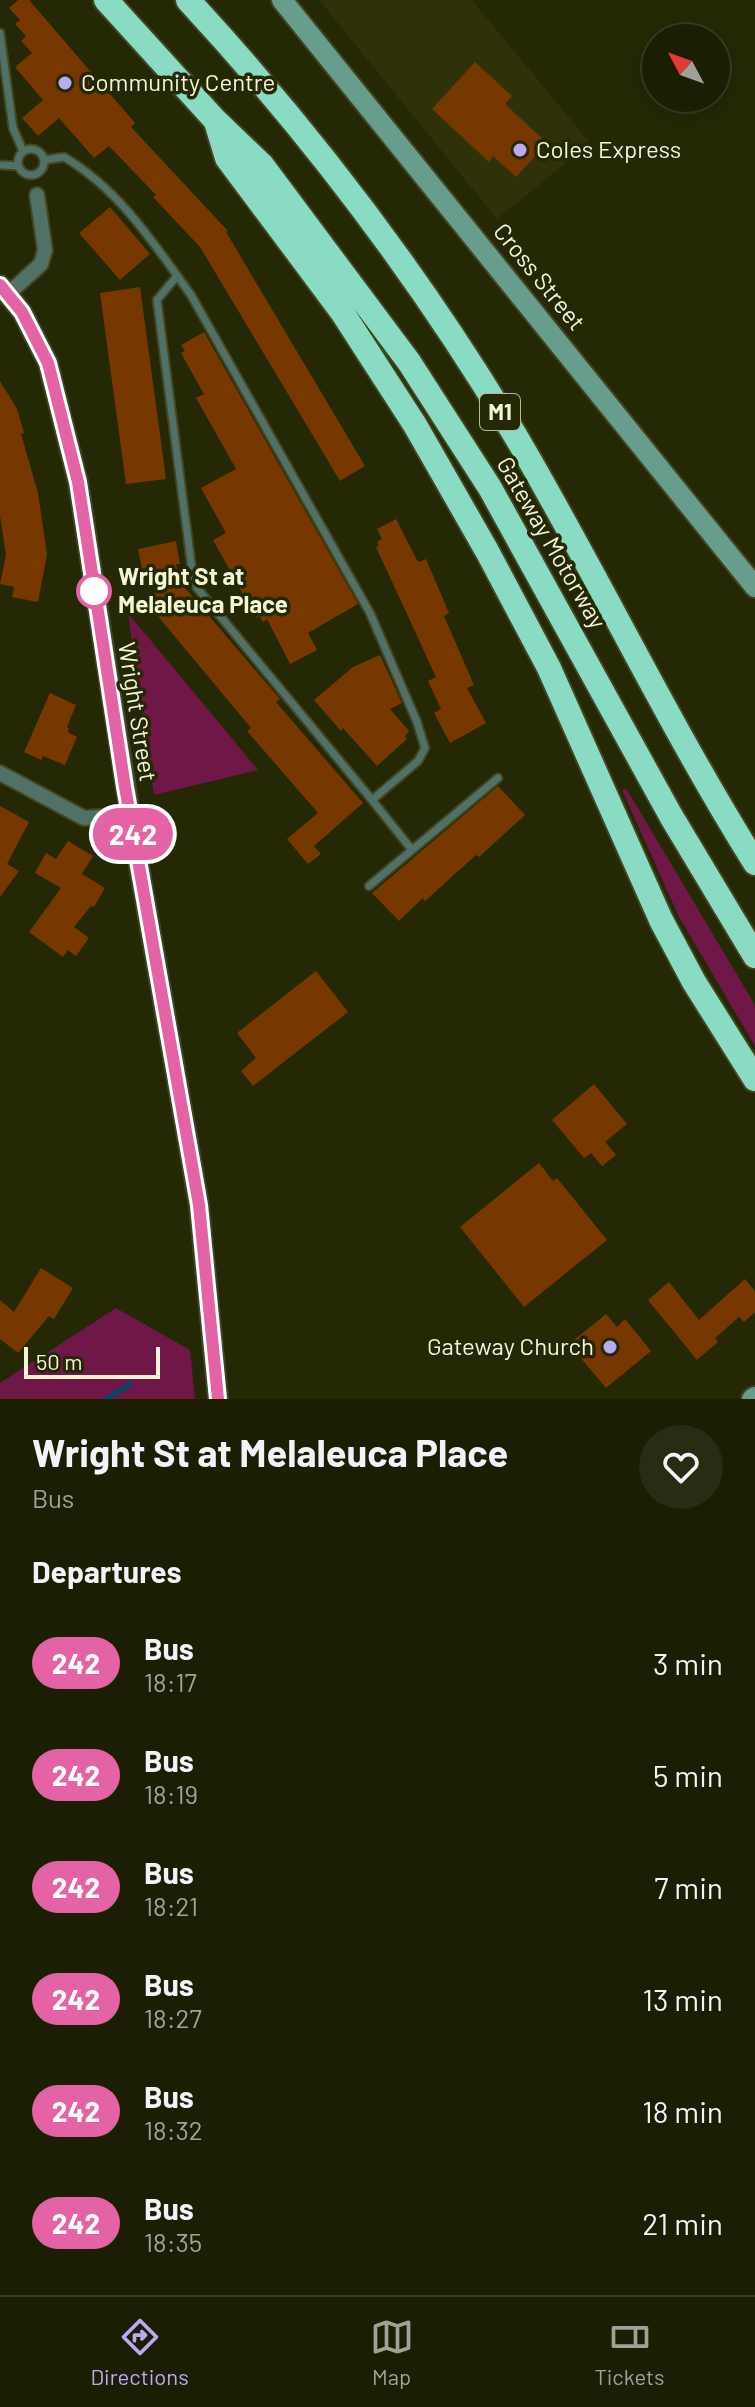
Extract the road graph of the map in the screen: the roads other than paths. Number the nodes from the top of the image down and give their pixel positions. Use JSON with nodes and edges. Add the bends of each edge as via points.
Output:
{"nodes":[{"id":1,"x":106,"y":0,"type":"edge"},
{"id":2,"x":188,"y":0,"type":"edge"},
{"id":3,"x":282,"y":0,"type":"edge"},
{"id":4,"x":0,"y":33,"type":"edge"},
{"id":5,"x":215,"y":120,"type":"junction"},
{"id":6,"x":23,"y":151,"type":"junction"},
{"id":7,"x":44,"y":160,"type":"junction"},
{"id":8,"x":0,"y":165,"type":"edge"},
{"id":9,"x":19,"y":166,"type":"junction"},
{"id":10,"x":34,"y":174,"type":"junction"},
{"id":11,"x":37,"y":195,"type":"joint"},
{"id":12,"x":177,"y":276,"type":"junction"},
{"id":13,"x":4,"y":289,"type":"edge"},
{"id":14,"x":755,"y":587,"type":"edge"},
{"id":15,"x":0,"y":773,"type":"edge"},
{"id":16,"x":498,"y":778,"type":"dead end"},
{"id":17,"x":372,"y":800,"type":"junction"},
{"id":18,"x":130,"y":815,"type":"junction"},
{"id":19,"x":412,"y":850,"type":"junction"},
{"id":20,"x":755,"y":863,"type":"edge"},
{"id":21,"x":369,"y":886,"type":"dead end"},
{"id":22,"x":755,"y":956,"type":"edge"},
{"id":23,"x":755,"y":1079,"type":"edge"},
{"id":24,"x":218,"y":1399,"type":"edge"}],
"edges":[{"from":1,"to":5,"type":"highway","name":"Gateway Motorway","number":"M1"},
{"from":2,"to":20,"type":"highway","name":"Gateway Motorway","number":"M1","via":[[340,180],[471,365]]},
{"from":3,"to":14,"type":"main road","name":"Cross Street"},
{"from":4,"to":6,"type":"lane","via":[[13,128]]},
{"from":5,"to":22,"type":"highway","name":"Gateway Motorway","number":"M1","via":[[285,193],[450,424]]},
{"from":5,"to":23,"type":"highway","via":[[227,158],[364,345],[487,551],[549,668],[661,920]]},
{"from":6,"to":7,"type":"lane","via":[[36,150]]},
{"from":6,"to":9,"type":"lane"},
{"from":7,"to":10,"type":"lane"},
{"from":7,"to":12,"type":"lane","via":[[64,157],[85,169],[122,202]]},
{"from":8,"to":9,"type":"lane"},
{"from":9,"to":10,"type":"lane"},
{"from":10,"to":11,"type":"lane"},
{"from":11,"to":13,"type":"street","via":[[45,250],[41,264]]},
{"from":12,"to":17,"type":"lane","via":[[157,300],[197,588]]},
{"from":12,"to":17,"type":"lane","via":[[370,613],[417,722],[425,748],[418,761]]},
{"from":13,"to":18,"type":"street","name":"Wright Street","via":[[48,363],[63,413]]},
{"from":15,"to":18,"type":"street","via":[[84,818]]},
{"from":16,"to":19,"type":"lane"},
{"from":17,"to":19,"type":"lane"},
{"from":18,"to":24,"type":"street","name":"Wright Street","via":[[199,1205]]},
{"from":19,"to":21,"type":"lane"}]}
